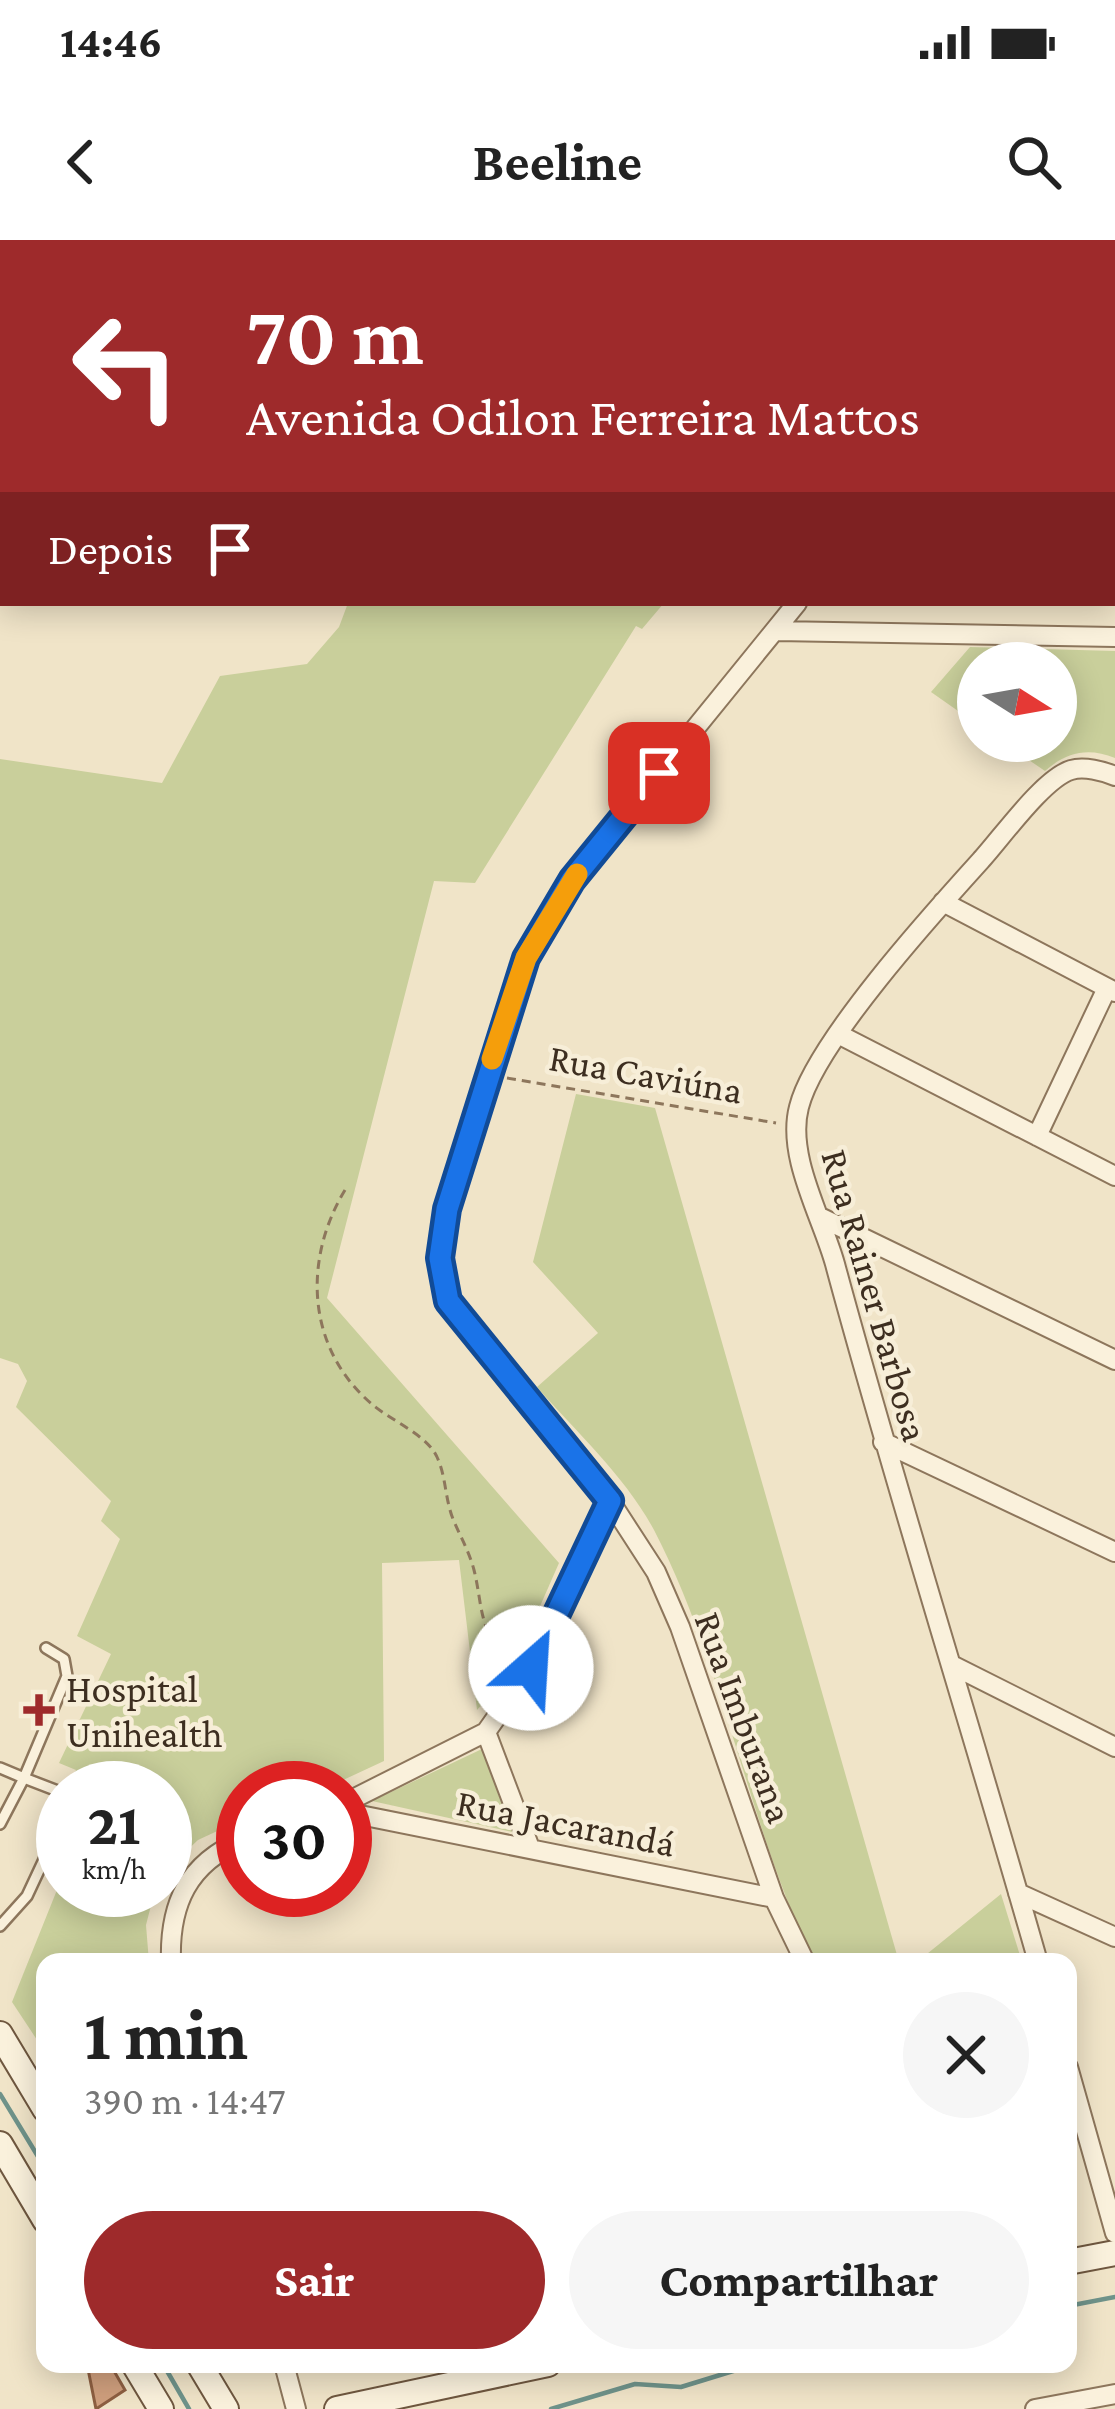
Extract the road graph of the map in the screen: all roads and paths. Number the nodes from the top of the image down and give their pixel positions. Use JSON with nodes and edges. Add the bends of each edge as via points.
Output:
{"nodes":[{"id":1,"x":795,"y":606,"type":"edge"},
{"id":2,"x":776,"y":631,"type":"junction"},
{"id":3,"x":1115,"y":637,"type":"edge"},
{"id":4,"x":1115,"y":776,"type":"edge"},
{"id":5,"x":943,"y":902,"type":"junction"},
{"id":6,"x":1111,"y":990,"type":"edge"},
{"id":7,"x":838,"y":1034,"type":"junction"},
{"id":8,"x":487,"y":1075,"type":"junction"},
{"id":9,"x":796,"y":1126,"type":"junction"},
{"id":10,"x":1037,"y":1136,"type":"junction"},
{"id":11,"x":1115,"y":1176,"type":"edge"},
{"id":12,"x":345,"y":1190,"type":"dead end"},
{"id":13,"x":822,"y":1218,"type":"junction"},
{"id":14,"x":1115,"y":1360,"type":"edge"},
{"id":15,"x":883,"y":1442,"type":"junction"},
{"id":16,"x":610,"y":1501,"type":"junction"},
{"id":17,"x":1115,"y":1552,"type":"edge"},
{"id":18,"x":46,"y":1648,"type":"dead end"},
{"id":19,"x":505,"y":1654,"type":"dead end"},
{"id":20,"x":954,"y":1666,"type":"junction"},
{"id":21,"x":486,"y":1732,"type":"junction"},
{"id":22,"x":1115,"y":1747,"type":"edge"},
{"id":23,"x":0,"y":1768,"type":"edge"},
{"id":24,"x":24,"y":1778,"type":"junction"},
{"id":25,"x":36,"y":1782,"type":"edge"},
{"id":26,"x":372,"y":1789,"type":"edge"},
{"id":27,"x":372,"y":1817,"type":"edge"},
{"id":28,"x":0,"y":1824,"type":"edge"},
{"id":29,"x":530,"y":1848,"type":"junction"},
{"id":30,"x":216,"y":1854,"type":"edge"},
{"id":31,"x":36,"y":1877,"type":"edge"},
{"id":32,"x":1018,"y":1893,"type":"junction"},
{"id":33,"x":774,"y":1898,"type":"junction"},
{"id":34,"x":5,"y":1912,"type":"edge"},
{"id":35,"x":0,"y":1926,"type":"edge"},
{"id":36,"x":1115,"y":1936,"type":"edge"},
{"id":37,"x":171,"y":1953,"type":"edge"},
{"id":38,"x":801,"y":1953,"type":"edge"},
{"id":39,"x":1035,"y":1953,"type":"edge"},
{"id":40,"x":0,"y":2034,"type":"edge"},
{"id":41,"x":36,"y":2094,"type":"edge"},
{"id":42,"x":1077,"y":2099,"type":"edge"},
{"id":43,"x":0,"y":2144,"type":"edge"},
{"id":44,"x":36,"y":2204,"type":"edge"},
{"id":45,"x":1115,"y":2233,"type":"edge"},
{"id":46,"x":1115,"y":2253,"type":"edge"},
{"id":47,"x":1077,"y":2260,"type":"edge"},
{"id":48,"x":139,"y":2373,"type":"edge"},
{"id":49,"x":204,"y":2373,"type":"edge"},
{"id":50,"x":286,"y":2373,"type":"edge"},
{"id":51,"x":506,"y":2373,"type":"edge"},
{"id":52,"x":1115,"y":2394,"type":"edge"},
{"id":53,"x":161,"y":2409,"type":"edge"},
{"id":54,"x":226,"y":2409,"type":"edge"},
{"id":55,"x":296,"y":2409,"type":"edge"},
{"id":56,"x":337,"y":2409,"type":"edge"},
{"id":57,"x":1035,"y":2409,"type":"edge"}],
"edges":[{"from":1,"to":2,"type":"street","name":"Rua Imburana"},
{"from":2,"to":3,"type":"street"},
{"from":2,"to":8,"type":"street","name":"Rua Imburana","via":[[544,921]]},
{"from":4,"to":5,"type":"street","name":"Rua Rainer Barbosa","via":[[1081,769],[1052,781]]},
{"from":5,"to":6,"type":"street"},
{"from":5,"to":7,"type":"street","name":"Rua Rainer Barbosa"},
{"from":6,"to":10,"type":"street"},
{"from":7,"to":9,"type":"street","name":"Rua Rainer Barbosa","via":[[799,1104]]},
{"from":7,"to":10,"type":"street"},
{"from":8,"to":9,"type":"path","name":"Rua Caviúna"},
{"from":8,"to":16,"type":"street","name":"Rua Imburana","via":[[447,1209],[440,1258],[448,1301]]},
{"from":9,"to":13,"type":"street","name":"Rua Rainer Barbosa"},
{"from":10,"to":11,"type":"street"},
{"from":12,"to":19,"type":"path","via":[[326,1222],[318,1259],[315,1296],[326,1340],[345,1379],[435,1451],[476,1576],[484,1630]]},
{"from":13,"to":14,"type":"street"},
{"from":13,"to":15,"type":"street","name":"Rua Rainer Barbosa"},
{"from":15,"to":17,"type":"street"},
{"from":15,"to":20,"type":"street","name":"Rua Rainer Barbosa"},
{"from":16,"to":21,"type":"street","via":[[531,1668]]},
{"from":16,"to":33,"type":"street","name":"Rua Imburana","via":[[680,1627]]},
{"from":18,"to":24,"type":"lane","via":[[64,1659],[67,1676]]},
{"from":20,"to":22,"type":"street"},
{"from":20,"to":32,"type":"street","name":"Rua Rainer Barbosa"},
{"from":21,"to":26,"type":"street"},
{"from":21,"to":29,"type":"street"},
{"from":23,"to":24,"type":"lane"},
{"from":24,"to":25,"type":"lane"},
{"from":24,"to":28,"type":"lane"},
{"from":27,"to":29,"type":"street","name":"Rua Jacarandá"},
{"from":29,"to":33,"type":"street","name":"Rua Jacarandá"},
{"from":30,"to":37,"type":"street","via":[[193,1872],[172,1913]]},
{"from":31,"to":34,"type":"lane"},
{"from":32,"to":36,"type":"street"},
{"from":32,"to":39,"type":"street","name":"Rua Rainer Barbosa"},
{"from":33,"to":38,"type":"street","name":"Rua Imburana"},
{"from":34,"to":35,"type":"lane"},
{"from":40,"to":41,"type":"main road"},
{"from":42,"to":45,"type":"street"},
{"from":43,"to":44,"type":"main road"},
{"from":46,"to":47,"type":"main road"},
{"from":48,"to":53,"type":"main road"},
{"from":49,"to":54,"type":"main road"},
{"from":50,"to":55,"type":"street"},
{"from":51,"to":56,"type":"main road"},
{"from":52,"to":57,"type":"street"}]}
